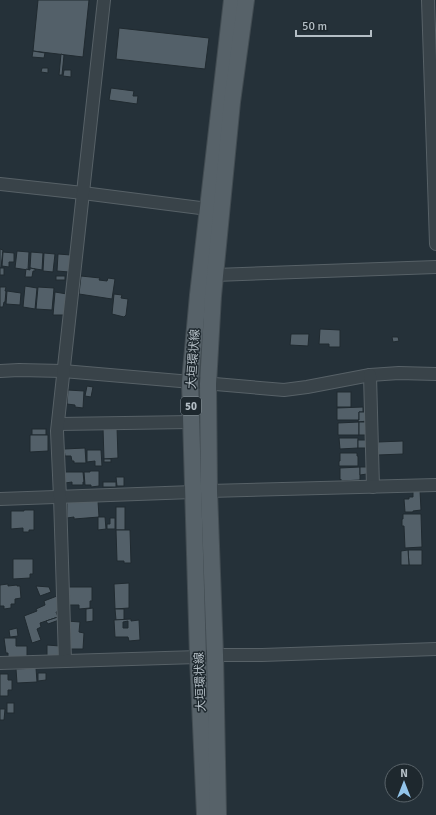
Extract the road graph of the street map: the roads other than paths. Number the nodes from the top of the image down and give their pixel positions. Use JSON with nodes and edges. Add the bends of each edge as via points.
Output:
{"nodes":[{"id":1,"x":104,"y":0,"type":"edge"},
{"id":2,"x":232,"y":0,"type":"edge"},
{"id":3,"x":246,"y":0,"type":"edge"},
{"id":4,"x":428,"y":0,"type":"edge"},
{"id":5,"x":0,"y":184,"type":"edge"},
{"id":6,"x":83,"y":193,"type":"junction"},
{"id":7,"x":208,"y":209,"type":"junction"},
{"id":8,"x":436,"y":244,"type":"edge"},
{"id":9,"x":436,"y":267,"type":"edge"},
{"id":10,"x":215,"y":275,"type":"junction"},
{"id":11,"x":0,"y":371,"type":"edge"},
{"id":12,"x":63,"y":371,"type":"junction"},
{"id":13,"x":436,"y":374,"type":"edge"},
{"id":14,"x":370,"y":375,"type":"junction"},
{"id":15,"x":190,"y":382,"type":"junction"},
{"id":16,"x":208,"y":384,"type":"junction"},
{"id":17,"x":191,"y":422,"type":"junction"},
{"id":18,"x":58,"y":424,"type":"junction"},
{"id":19,"x":436,"y":485,"type":"edge"},
{"id":20,"x":373,"y":487,"type":"junction"},
{"id":21,"x":210,"y":491,"type":"junction"},
{"id":22,"x":193,"y":492,"type":"junction"},
{"id":23,"x":60,"y":497,"type":"junction"},
{"id":24,"x":0,"y":499,"type":"edge"},
{"id":25,"x":436,"y":649,"type":"edge"},
{"id":26,"x":215,"y":655,"type":"junction"},
{"id":27,"x":198,"y":657,"type":"junction"},
{"id":28,"x":65,"y":660,"type":"junction"},
{"id":29,"x":0,"y":663,"type":"edge"},
{"id":30,"x":205,"y":815,"type":"edge"},
{"id":31,"x":218,"y":815,"type":"edge"}],
"edges":[{"from":1,"to":6,"type":"street"},
{"from":2,"to":7,"type":"main road","name":"大垣環状線","number":"50"},
{"from":3,"to":10,"type":"main road","name":"大垣環状線","number":"50","via":[[232,102]]},
{"from":4,"to":8,"type":"street"},
{"from":5,"to":6,"type":"street"},
{"from":6,"to":7,"type":"street"},
{"from":6,"to":12,"type":"street"},
{"from":7,"to":15,"type":"main road","name":"大垣環状線","number":"50"},
{"from":9,"to":10,"type":"street"},
{"from":10,"to":16,"type":"main road","name":"大垣環状線","number":"50"},
{"from":11,"to":12,"type":"street"},
{"from":12,"to":15,"type":"street"},
{"from":12,"to":18,"type":"street"},
{"from":13,"to":14,"type":"street"},
{"from":14,"to":16,"type":"street","via":[[284,390]]},
{"from":14,"to":20,"type":"street"},
{"from":15,"to":16,"type":"street"},
{"from":15,"to":17,"type":"main road","name":"大垣環状線","number":"50"},
{"from":16,"to":21,"type":"main road","name":"大垣環状線","number":"50"},
{"from":17,"to":18,"type":"street"},
{"from":17,"to":22,"type":"main road","name":"大垣環状線","number":"50"},
{"from":18,"to":23,"type":"street"},
{"from":19,"to":20,"type":"street"},
{"from":20,"to":21,"type":"street"},
{"from":21,"to":26,"type":"main road","name":"大垣環状線","number":"50"},
{"from":22,"to":23,"type":"street"},
{"from":22,"to":27,"type":"main road","name":"大垣環状線","number":"50"},
{"from":23,"to":24,"type":"street"},
{"from":23,"to":28,"type":"street"},
{"from":25,"to":26,"type":"street"},
{"from":26,"to":27,"type":"street"},
{"from":26,"to":31,"type":"main road","name":"大垣環状線","number":"50"},
{"from":27,"to":28,"type":"street"},
{"from":27,"to":30,"type":"main road","name":"大垣環状線","number":"50"},
{"from":28,"to":29,"type":"street"}]}
